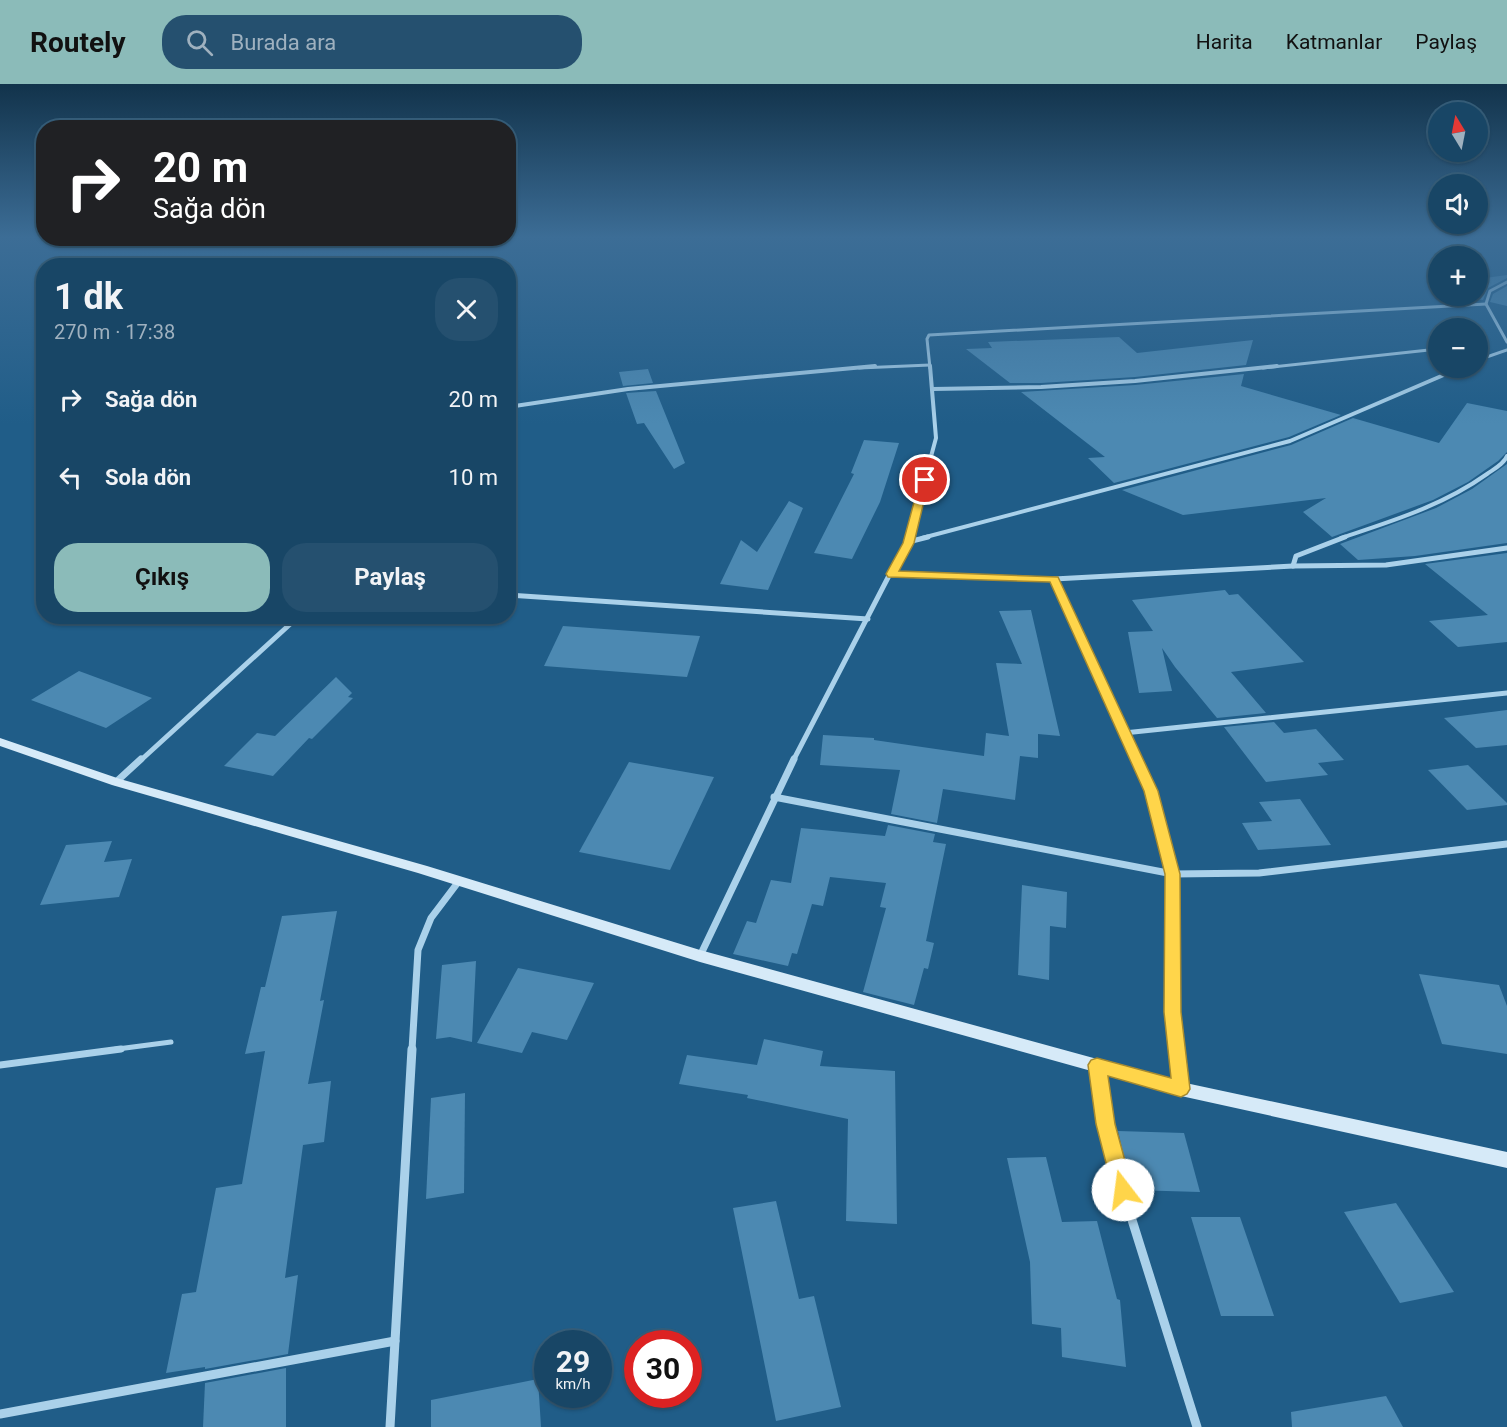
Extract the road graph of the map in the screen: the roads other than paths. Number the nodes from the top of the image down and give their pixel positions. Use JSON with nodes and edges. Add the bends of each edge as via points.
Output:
{"nodes":[{"id":1,"x":1432,"y":306,"type":"edge"},
{"id":2,"x":1487,"y":306,"type":"edge"},
{"id":3,"x":1507,"y":342,"type":"edge"},
{"id":4,"x":1428,"y":350,"type":"edge"},
{"id":5,"x":1507,"y":350,"type":"edge"},
{"id":6,"x":1488,"y":357,"type":"edge"},
{"id":7,"x":930,"y":365,"type":"junction"},
{"id":8,"x":1437,"y":378,"type":"edge"},
{"id":9,"x":933,"y":388,"type":"junction"},
{"id":10,"x":516,"y":406,"type":"edge"},
{"id":11,"x":1507,"y":456,"type":"edge"},
{"id":12,"x":908,"y":543,"type":"junction"},
{"id":13,"x":1507,"y":548,"type":"edge"},
{"id":14,"x":1293,"y":566,"type":"junction"},
{"id":15,"x":891,"y":574,"type":"junction"},
{"id":16,"x":1054,"y":579,"type":"junction"},
{"id":17,"x":516,"y":596,"type":"edge"},
{"id":18,"x":868,"y":619,"type":"junction"},
{"id":19,"x":290,"y":624,"type":"edge"},
{"id":20,"x":1507,"y":693,"type":"edge"},
{"id":21,"x":1124,"y":733,"type":"junction"},
{"id":22,"x":0,"y":742,"type":"edge"},
{"id":23,"x":116,"y":783,"type":"junction"},
{"id":24,"x":774,"y":797,"type":"junction"},
{"id":25,"x":1507,"y":844,"type":"edge"},
{"id":26,"x":1173,"y":874,"type":"junction"},
{"id":27,"x":459,"y":880,"type":"junction"},
{"id":28,"x":700,"y":956,"type":"junction"},
{"id":29,"x":171,"y":1042,"type":"dead end"},
{"id":30,"x":0,"y":1065,"type":"edge"},
{"id":31,"x":1097,"y":1065,"type":"junction"},
{"id":32,"x":1181,"y":1089,"type":"junction"},
{"id":33,"x":1507,"y":1160,"type":"edge"},
{"id":34,"x":395,"y":1341,"type":"junction"},
{"id":35,"x":0,"y":1414,"type":"edge"},
{"id":36,"x":390,"y":1427,"type":"edge"},
{"id":37,"x":1197,"y":1427,"type":"edge"}],
"edges":[{"from":1,"to":7,"type":"street","via":[[929,335]]},
{"from":2,"to":3,"type":"street"},
{"from":4,"to":9,"type":"street","via":[[1135,381]]},
{"from":5,"to":6,"type":"street"},
{"from":7,"to":9,"type":"street"},
{"from":7,"to":10,"type":"street","via":[[875,366],[628,389]]},
{"from":8,"to":12,"type":"street","via":[[1290,441]]},
{"from":9,"to":12,"type":"street","via":[[936,438]]},
{"from":11,"to":14,"type":"street","via":[[1468,488],[1422,511],[1322,543],[1296,556]]},
{"from":12,"to":15,"type":"street"},
{"from":13,"to":14,"type":"street","via":[[1386,565]]},
{"from":14,"to":16,"type":"street"},
{"from":15,"to":16,"type":"street"},
{"from":15,"to":18,"type":"street"},
{"from":16,"to":21,"type":"street"},
{"from":17,"to":18,"type":"street"},
{"from":18,"to":24,"type":"street"},
{"from":19,"to":23,"type":"street"},
{"from":20,"to":21,"type":"street"},
{"from":21,"to":26,"type":"street","via":[[1151,791]]},
{"from":22,"to":23,"type":"main road"},
{"from":23,"to":27,"type":"main road"},
{"from":24,"to":26,"type":"street"},
{"from":24,"to":28,"type":"street"},
{"from":25,"to":26,"type":"street","via":[[1259,873]]},
{"from":26,"to":32,"type":"street","via":[[1173,1012]]},
{"from":27,"to":28,"type":"main road"},
{"from":27,"to":34,"type":"street","via":[[431,918],[418,950]]},
{"from":28,"to":31,"type":"main road"},
{"from":29,"to":30,"type":"lane"},
{"from":31,"to":32,"type":"main road"},
{"from":31,"to":37,"type":"street","via":[[1106,1124],[1141,1255]]},
{"from":32,"to":33,"type":"main road"},
{"from":34,"to":35,"type":"street"},
{"from":34,"to":36,"type":"street"}]}
